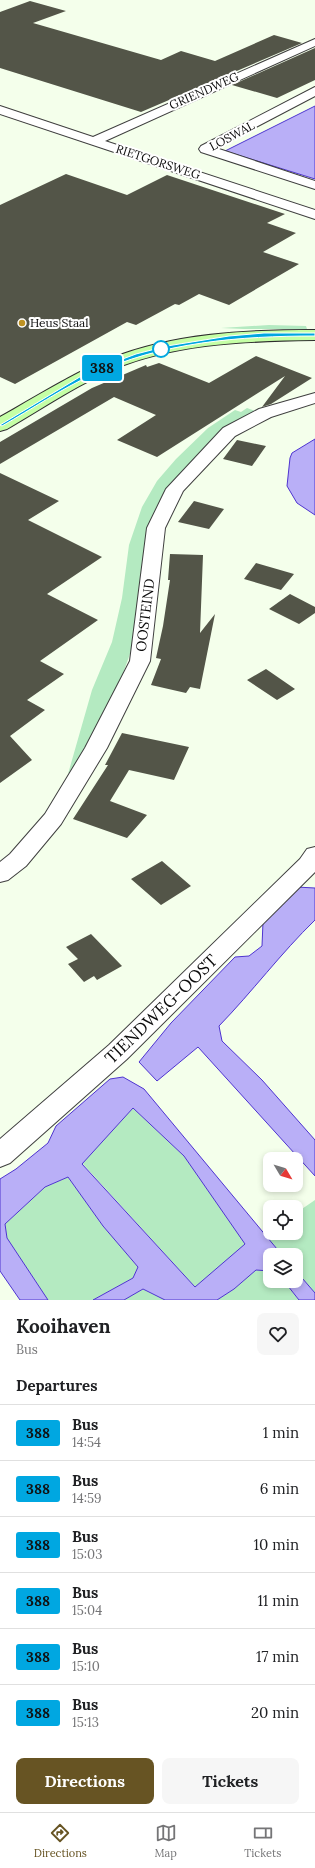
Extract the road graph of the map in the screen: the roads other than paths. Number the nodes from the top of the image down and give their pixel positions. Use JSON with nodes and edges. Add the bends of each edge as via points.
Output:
{"nodes":[{"id":1,"x":315,"y":42,"type":"edge"},
{"id":2,"x":315,"y":91,"type":"edge"},
{"id":3,"x":0,"y":110,"type":"edge"},
{"id":4,"x":94,"y":141,"type":"junction"},
{"id":5,"x":315,"y":185,"type":"edge"},
{"id":6,"x":315,"y":215,"type":"edge"},
{"id":7,"x":315,"y":335,"type":"edge"},
{"id":8,"x":315,"y":398,"type":"edge"},
{"id":9,"x":0,"y":424,"type":"edge"},
{"id":10,"x":315,"y":855,"type":"edge"},
{"id":11,"x":0,"y":874,"type":"edge"},
{"id":12,"x":0,"y":1155,"type":"edge"}],
"edges":[{"from":1,"to":4,"type":"street","name":"GRIENDWEG"},
{"from":2,"to":5,"type":"street","name":"LOSWAL","via":[[205,149]]},
{"from":3,"to":4,"type":"street","name":"RIETGORSWEG"},
{"from":4,"to":6,"type":"street","name":"RIETGORSWEG"},
{"from":7,"to":9,"type":"street","via":[[264,334],[229,338],[167,348],[131,358],[90,373]]},
{"from":8,"to":11,"type":"street","name":"OOSTEIND","via":[[264,413],[229,432],[175,489],[156,528],[140,661],[96,748],[53,819],[18,860]]},
{"from":10,"to":12,"type":"street","name":"TIENDWEG-OOST","via":[[308,865],[118,1052]]}]}
